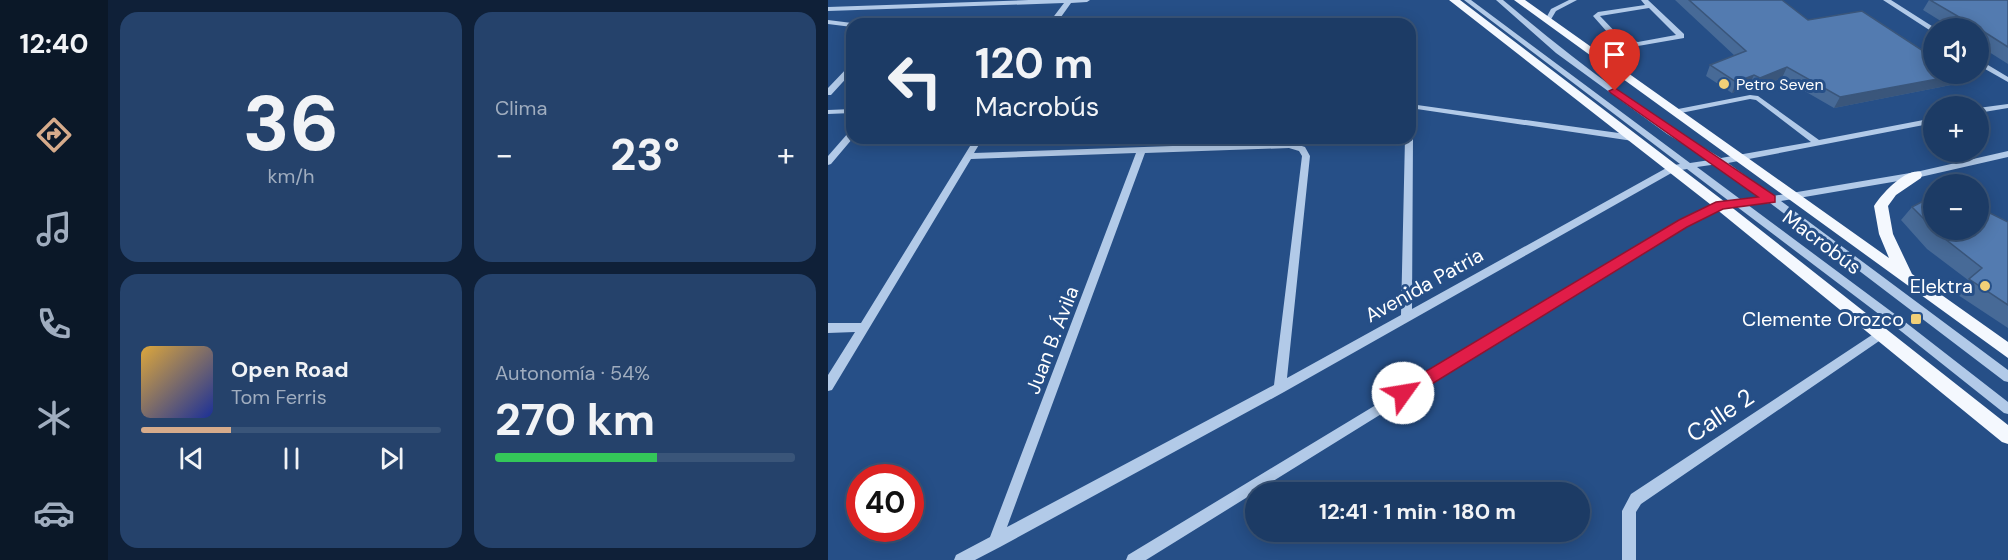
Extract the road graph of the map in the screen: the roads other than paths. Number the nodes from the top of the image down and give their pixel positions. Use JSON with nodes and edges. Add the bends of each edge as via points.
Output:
{"nodes":[{"id":1,"x":1087,"y":0,"type":"edge"},
{"id":2,"x":1454,"y":0,"type":"edge"},
{"id":3,"x":1467,"y":0,"type":"edge"},
{"id":4,"x":1498,"y":0,"type":"edge"},
{"id":5,"x":1518,"y":0,"type":"edge"},
{"id":6,"x":1574,"y":0,"type":"edge"},
{"id":7,"x":1644,"y":0,"type":"edge"},
{"id":8,"x":1886,"y":0,"type":"edge"},
{"id":9,"x":1069,"y":1,"type":"edge"},
{"id":10,"x":1650,"y":6,"type":"junction"},
{"id":11,"x":828,"y":9,"type":"edge"},
{"id":12,"x":1056,"y":18,"type":"edge"},
{"id":13,"x":1548,"y":20,"type":"junction"},
{"id":14,"x":828,"y":22,"type":"edge"},
{"id":15,"x":1923,"y":24,"type":"edge"},
{"id":16,"x":846,"y":25,"type":"edge"},
{"id":17,"x":1989,"y":68,"type":"edge"},
{"id":18,"x":846,"y":74,"type":"edge"},
{"id":19,"x":2008,"y":80,"type":"edge"},
{"id":20,"x":828,"y":93,"type":"edge"},
{"id":21,"x":2008,"y":105,"type":"edge"},
{"id":22,"x":1416,"y":107,"type":"edge"},
{"id":23,"x":1989,"y":109,"type":"edge"},
{"id":24,"x":846,"y":111,"type":"edge"},
{"id":25,"x":828,"y":112,"type":"edge"},
{"id":26,"x":1676,"y":112,"type":"junction"},
{"id":27,"x":1923,"y":122,"type":"edge"},
{"id":28,"x":1632,"y":138,"type":"junction"},
{"id":29,"x":846,"y":141,"type":"edge"},
{"id":30,"x":1818,"y":143,"type":"junction"},
{"id":31,"x":976,"y":144,"type":"edge"},
{"id":32,"x":1409,"y":144,"type":"edge"},
{"id":33,"x":1142,"y":150,"type":"junction"},
{"id":34,"x":2008,"y":154,"type":"edge"},
{"id":35,"x":968,"y":156,"type":"junction"},
{"id":36,"x":1741,"y":158,"type":"junction"},
{"id":37,"x":1719,"y":161,"type":"junction"},
{"id":38,"x":828,"y":162,"type":"edge"},
{"id":39,"x":1689,"y":165,"type":"junction"},
{"id":40,"x":1673,"y":168,"type":"junction"},
{"id":41,"x":1916,"y":175,"type":"junction"},
{"id":42,"x":1791,"y":197,"type":"junction"},
{"id":43,"x":1771,"y":199,"type":"junction"},
{"id":44,"x":1740,"y":203,"type":"junction"},
{"id":45,"x":1720,"y":205,"type":"junction"},
{"id":46,"x":1907,"y":277,"type":"junction"},
{"id":47,"x":1406,"y":317,"type":"junction"},
{"id":48,"x":864,"y":327,"type":"junction"},
{"id":49,"x":828,"y":328,"type":"edge"},
{"id":50,"x":1881,"y":334,"type":"junction"},
{"id":51,"x":2008,"y":351,"type":"edge"},
{"id":52,"x":2008,"y":377,"type":"edge"},
{"id":53,"x":828,"y":386,"type":"edge"},
{"id":54,"x":1280,"y":388,"type":"junction"},
{"id":55,"x":2008,"y":410,"type":"edge"},
{"id":56,"x":2008,"y":436,"type":"edge"},
{"id":57,"x":995,"y":542,"type":"junction"},
{"id":58,"x":961,"y":560,"type":"edge"},
{"id":59,"x":1133,"y":560,"type":"edge"},
{"id":60,"x":1629,"y":560,"type":"edge"}],
"edges":[{"from":1,"to":9,"type":"street"},
{"from":2,"to":28,"type":"main road"},
{"from":3,"to":39,"type":"street","name":"Macrobús"},
{"from":4,"to":37,"type":"street","name":"Macrobús","via":[[1559,51],[1670,132]]},
{"from":5,"to":13,"type":"main road"},
{"from":6,"to":13,"type":"street","via":[[1552,10]]},
{"from":7,"to":10,"type":"street"},
{"from":8,"to":15,"type":"street"},
{"from":9,"to":11,"type":"street"},
{"from":9,"to":12,"type":"street"},
{"from":10,"to":10,"type":"street","via":[[1680,38],[1638,44],[1619,40],[1596,16]]},
{"from":13,"to":26,"type":"main road"},
{"from":14,"to":16,"type":"street"},
{"from":17,"to":19,"type":"street"},
{"from":18,"to":20,"type":"street"},
{"from":21,"to":23,"type":"street"},
{"from":22,"to":28,"type":"street"},
{"from":24,"to":25,"type":"street"},
{"from":26,"to":30,"type":"street","via":[[1758,98]]},
{"from":26,"to":36,"type":"main road"},
{"from":27,"to":30,"type":"street","name":"Avenida Patria"},
{"from":28,"to":40,"type":"main road"},
{"from":29,"to":38,"type":"street"},
{"from":30,"to":36,"type":"street","name":"Avenida Patria"},
{"from":31,"to":35,"type":"street"},
{"from":32,"to":47,"type":"street"},
{"from":33,"to":35,"type":"street"},
{"from":33,"to":54,"type":"street","via":[[1289,145],[1302,149],[1306,156]]},
{"from":33,"to":57,"type":"street","name":"Juan B. Ávila"},
{"from":34,"to":41,"type":"street"},
{"from":35,"to":48,"type":"street"},
{"from":36,"to":37,"type":"street","name":"Avenida Patria"},
{"from":36,"to":42,"type":"main road"},
{"from":37,"to":39,"type":"street","name":"Avenida Patria"},
{"from":37,"to":43,"type":"street","name":"Macrobús"},
{"from":39,"to":40,"type":"street","name":"Avenida Patria"},
{"from":39,"to":44,"type":"street","name":"Macrobús"},
{"from":40,"to":45,"type":"main road"},
{"from":40,"to":47,"type":"street","name":"Avenida Patria"},
{"from":41,"to":42,"type":"street"},
{"from":41,"to":46,"type":"main road","via":[[1891,192],[1881,207],[1889,246]]},
{"from":42,"to":43,"type":"street"},
{"from":42,"to":46,"type":"main road"},
{"from":43,"to":44,"type":"street"},
{"from":43,"to":52,"type":"street","name":"Macrobús"},
{"from":44,"to":45,"type":"street"},
{"from":44,"to":55,"type":"street","name":"Macrobús"},
{"from":45,"to":50,"type":"main road"},
{"from":45,"to":59,"type":"street","via":[[1683,223]]},
{"from":46,"to":51,"type":"main road"},
{"from":47,"to":54,"type":"street","name":"Avenida Patria"},
{"from":48,"to":49,"type":"street"},
{"from":48,"to":53,"type":"street"},
{"from":50,"to":56,"type":"main road"},
{"from":50,"to":60,"type":"street","name":"Calle 2","via":[[1636,499],[1629,511]]},
{"from":54,"to":57,"type":"street","name":"Avenida Patria"},
{"from":57,"to":58,"type":"street","name":"Avenida Patria"}]}
